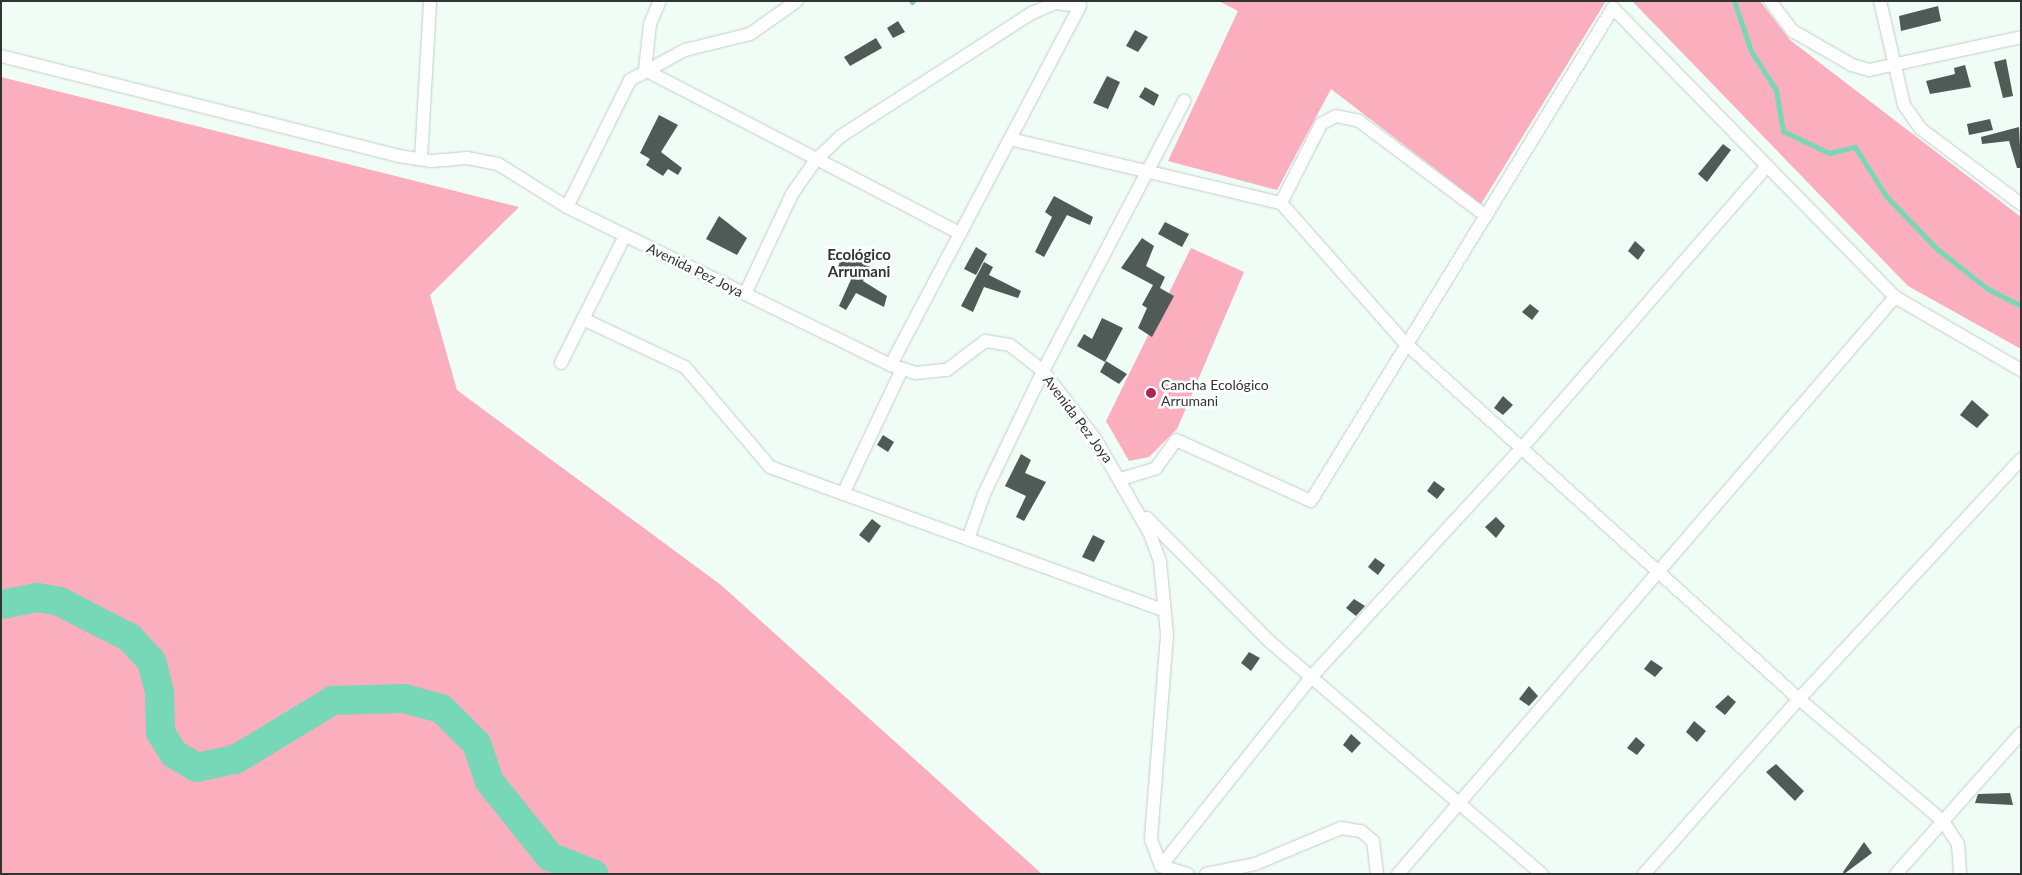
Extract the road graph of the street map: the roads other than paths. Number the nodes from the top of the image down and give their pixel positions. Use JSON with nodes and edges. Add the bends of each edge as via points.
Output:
{"nodes":[{"id":1,"x":430,"y":1,"type":"edge"},
{"id":2,"x":660,"y":1,"type":"edge"},
{"id":3,"x":797,"y":1,"type":"edge"},
{"id":4,"x":1770,"y":1,"type":"edge"},
{"id":5,"x":1880,"y":1,"type":"edge"},
{"id":6,"x":2021,"y":37,"type":"edge"},
{"id":7,"x":1,"y":56,"type":"edge"},
{"id":8,"x":1891,"y":62,"type":"junction"},
{"id":9,"x":645,"y":70,"type":"junction"},
{"id":10,"x":1184,"y":101,"type":"dead end"},
{"id":11,"x":1010,"y":140,"type":"junction"},
{"id":12,"x":421,"y":159,"type":"junction"},
{"id":13,"x":817,"y":159,"type":"junction"},
{"id":14,"x":1767,"y":166,"type":"junction"},
{"id":15,"x":1147,"y":172,"type":"junction"},
{"id":16,"x":1281,"y":202,"type":"junction"},
{"id":17,"x":2021,"y":204,"type":"edge"},
{"id":18,"x":567,"y":207,"type":"junction"},
{"id":19,"x":1486,"y":216,"type":"junction"},
{"id":20,"x":960,"y":233,"type":"junction"},
{"id":21,"x":625,"y":236,"type":"junction"},
{"id":22,"x":745,"y":294,"type":"junction"},
{"id":23,"x":1895,"y":297,"type":"junction"},
{"id":24,"x":583,"y":319,"type":"junction"},
{"id":25,"x":1407,"y":344,"type":"junction"},
{"id":26,"x":561,"y":362,"type":"dead end"},
{"id":27,"x":896,"y":367,"type":"junction"},
{"id":28,"x":2021,"y":370,"type":"edge"},
{"id":29,"x":1043,"y":371,"type":"junction"},
{"id":30,"x":1520,"y":449,"type":"junction"},
{"id":31,"x":2021,"y":459,"type":"edge"},
{"id":32,"x":1121,"y":478,"type":"junction"},
{"id":33,"x":844,"y":494,"type":"junction"},
{"id":34,"x":1139,"y":510,"type":"junction"},
{"id":35,"x":968,"y":539,"type":"junction"},
{"id":36,"x":1656,"y":570,"type":"junction"},
{"id":37,"x":1165,"y":610,"type":"junction"},
{"id":38,"x":1313,"y":675,"type":"junction"},
{"id":39,"x":1799,"y":699,"type":"junction"},
{"id":40,"x":2021,"y":733,"type":"edge"},
{"id":41,"x":1459,"y":801,"type":"junction"},
{"id":42,"x":1943,"y":821,"type":"junction"},
{"id":43,"x":1162,"y":866,"type":"junction"},
{"id":44,"x":1188,"y":874,"type":"edge"},
{"id":45,"x":1206,"y":874,"type":"edge"},
{"id":46,"x":1377,"y":874,"type":"edge"},
{"id":47,"x":1398,"y":874,"type":"edge"},
{"id":48,"x":1542,"y":874,"type":"edge"},
{"id":49,"x":1644,"y":874,"type":"edge"},
{"id":50,"x":1896,"y":874,"type":"edge"},
{"id":51,"x":1960,"y":874,"type":"edge"}],
"edges":[{"from":1,"to":12,"type":"street"},
{"from":2,"to":9,"type":"street","via":[[650,24]]},
{"from":3,"to":9,"type":"street","via":[[750,34],[685,50]]},
{"from":4,"to":8,"type":"street","via":[[1793,30],[1852,65],[1869,70]]},
{"from":5,"to":8,"type":"street"},
{"from":6,"to":8,"type":"street"},
{"from":7,"to":12,"type":"street","name":"Avenida Pez Joya"},
{"from":8,"to":17,"type":"street","via":[[1904,104],[1921,129]]},
{"from":9,"to":13,"type":"street"},
{"from":9,"to":18,"type":"street","via":[[630,80]]},
{"from":10,"to":15,"type":"street"},
{"from":11,"to":13,"type":"street","via":[[1080,6],[1056,4],[1032,13],[874,112]]},
{"from":11,"to":15,"type":"street"},
{"from":11,"to":20,"type":"street"},
{"from":12,"to":18,"type":"street","name":"Avenida Pez Joya","via":[[467,158],[498,164]]},
{"from":13,"to":20,"type":"street"},
{"from":13,"to":22,"type":"street","via":[[792,194]]},
{"from":14,"to":19,"type":"street","via":[[1613,8]]},
{"from":14,"to":23,"type":"street"},
{"from":14,"to":30,"type":"street"},
{"from":15,"to":16,"type":"street"},
{"from":15,"to":29,"type":"street"},
{"from":16,"to":19,"type":"street","via":[[1321,124],[1336,116],[1359,121]]},
{"from":16,"to":25,"type":"street"},
{"from":18,"to":21,"type":"street","name":"Avenida Pez Joya"},
{"from":19,"to":25,"type":"street"},
{"from":20,"to":27,"type":"street"},
{"from":21,"to":22,"type":"street","name":"Avenida Pez Joya"},
{"from":21,"to":24,"type":"street"},
{"from":22,"to":27,"type":"street","name":"Avenida Pez Joya"},
{"from":23,"to":28,"type":"street"},
{"from":23,"to":36,"type":"street"},
{"from":24,"to":26,"type":"street"},
{"from":24,"to":33,"type":"street","via":[[685,367],[770,468]]},
{"from":25,"to":30,"type":"street"},
{"from":25,"to":32,"type":"street","via":[[1311,501],[1176,440],[1156,468]]},
{"from":27,"to":29,"type":"street","name":"Avenida Pez Joya","via":[[916,373],[947,370],[985,341],[1010,346]]},
{"from":27,"to":33,"type":"street"},
{"from":29,"to":32,"type":"street","name":"Avenida Pez Joya"},
{"from":29,"to":35,"type":"street","via":[[984,494]]},
{"from":30,"to":36,"type":"street"},
{"from":30,"to":38,"type":"street"},
{"from":31,"to":39,"type":"street"},
{"from":32,"to":34,"type":"street","name":"Avenida Pez Joya"},
{"from":33,"to":35,"type":"street"},
{"from":34,"to":37,"type":"street","name":"Avenida Pez Joya","via":[[1160,562]]},
{"from":34,"to":38,"type":"street","via":[[1269,641]]},
{"from":35,"to":37,"type":"street"},
{"from":36,"to":39,"type":"street"},
{"from":36,"to":41,"type":"street"},
{"from":37,"to":43,"type":"street","name":"Avenida Pez Joya","via":[[1160,756],[1151,839]]},
{"from":38,"to":41,"type":"street"},
{"from":38,"to":43,"type":"street"},
{"from":39,"to":42,"type":"street"},
{"from":39,"to":49,"type":"street"},
{"from":40,"to":42,"type":"street"},
{"from":41,"to":47,"type":"street"},
{"from":41,"to":48,"type":"street"},
{"from":42,"to":50,"type":"street"},
{"from":42,"to":51,"type":"street","via":[[1958,844]]},
{"from":43,"to":44,"type":"street"},
{"from":45,"to":46,"type":"street","via":[[1255,864],[1341,828],[1361,831],[1373,841]]}]}
